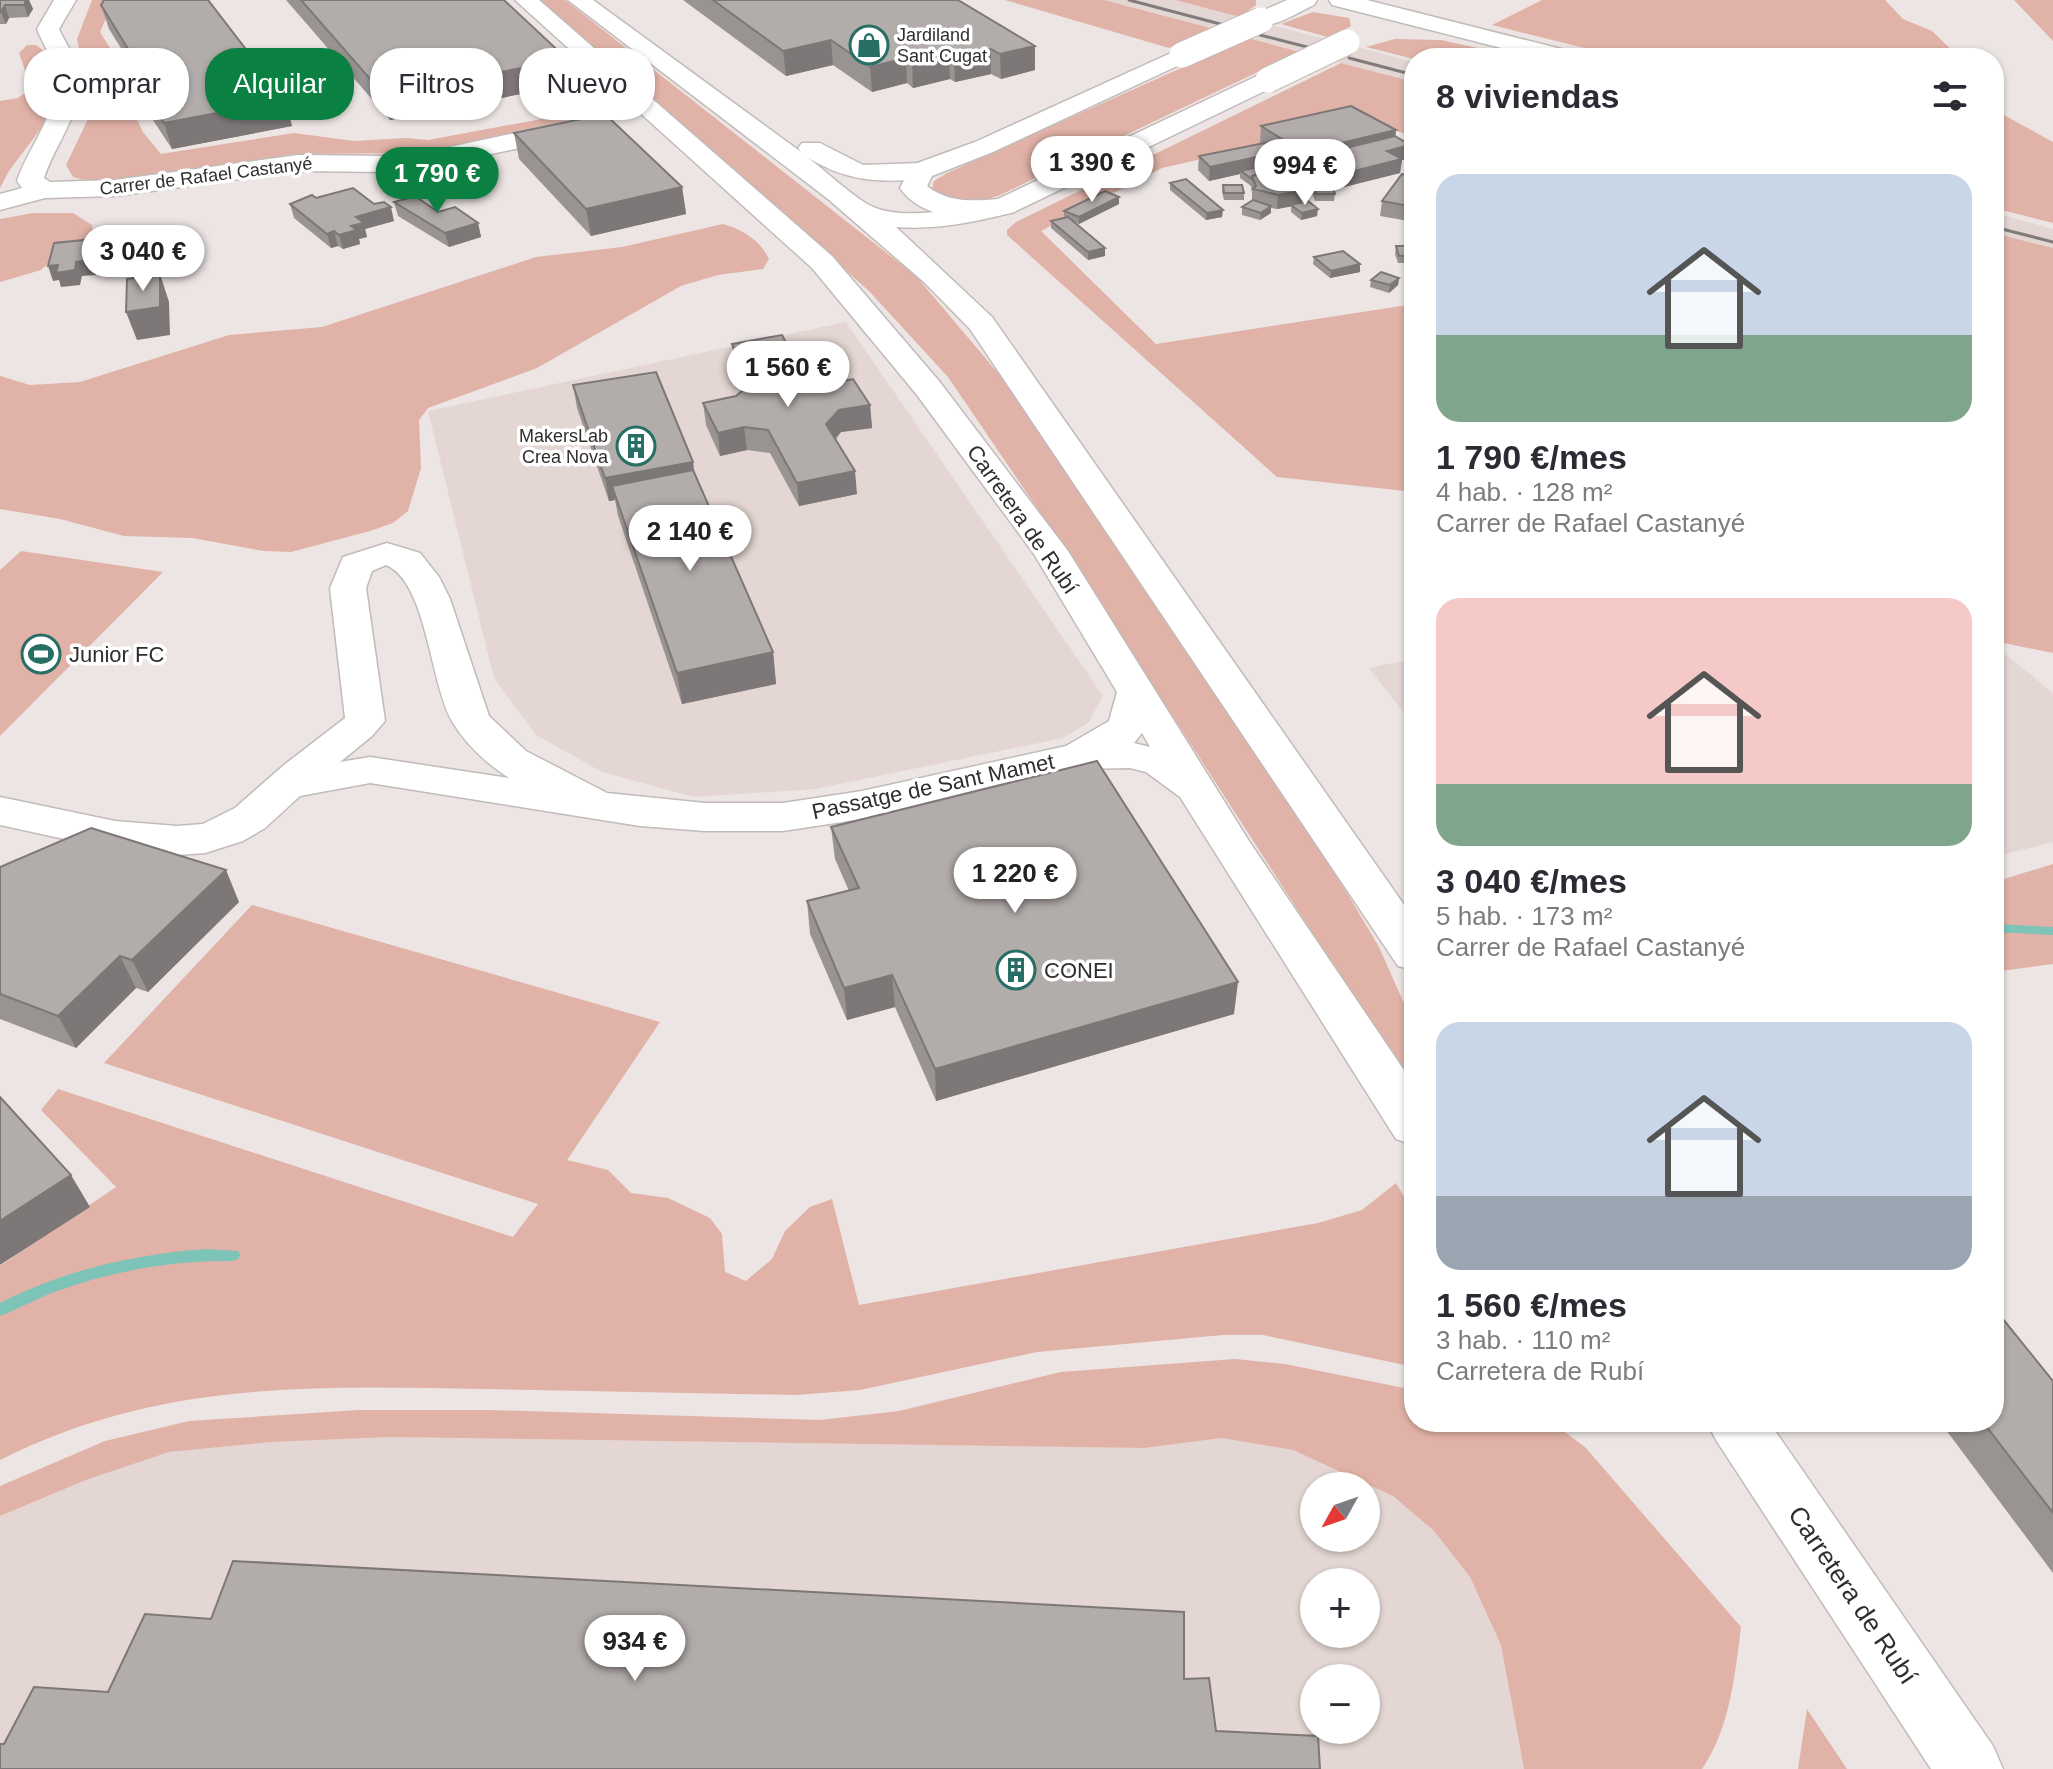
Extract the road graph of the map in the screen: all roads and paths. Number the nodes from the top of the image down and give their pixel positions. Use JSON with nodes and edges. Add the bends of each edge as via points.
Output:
{"nodes":[{"id":1,"x":65,"y":0,"type":"edge"},
{"id":2,"x":526,"y":0,"type":"edge"},
{"id":3,"x":579,"y":0,"type":"edge"},
{"id":4,"x":1306,"y":0,"type":"edge"},
{"id":5,"x":1340,"y":0,"type":"edge"},
{"id":6,"x":1433,"y":0,"type":"edge"},
{"id":7,"x":1402,"y":16,"type":"junction"},
{"id":8,"x":565,"y":48,"type":"edge"},
{"id":9,"x":1529,"y":48,"type":"edge"},
{"id":10,"x":731,"y":111,"type":"junction"},
{"id":11,"x":603,"y":120,"type":"edge"},
{"id":12,"x":627,"y":120,"type":"edge"},
{"id":13,"x":921,"y":171,"type":"junction"},
{"id":14,"x":44,"y":190,"type":"junction"},
{"id":15,"x":0,"y":202,"type":"edge"},
{"id":16,"x":1004,"y":206,"type":"junction"},
{"id":17,"x":888,"y":228,"type":"junction"},
{"id":18,"x":981,"y":323,"type":"junction"},
{"id":19,"x":1136,"y":692,"type":"junction"},
{"id":20,"x":365,"y":721,"type":"junction"},
{"id":21,"x":1078,"y":756,"type":"junction"},
{"id":22,"x":403,"y":774,"type":"junction"},
{"id":23,"x":286,"y":786,"type":"junction"},
{"id":24,"x":1200,"y":792,"type":"junction"},
{"id":25,"x":597,"y":805,"type":"junction"},
{"id":26,"x":0,"y":811,"type":"edge"},
{"id":27,"x":1404,"y":939,"type":"edge"},
{"id":28,"x":1404,"y":1110,"type":"edge"},
{"id":29,"x":1743,"y":1432,"type":"edge"},
{"id":30,"x":1970,"y":1769,"type":"edge"}],
"edges":[{"from":1,"to":14,"type":"street","via":[[48,29],[67,75],[64,112],[30,181]]},
{"from":2,"to":8,"type":"street","name":"Carretera de Rubí"},
{"from":3,"to":10,"type":"street"},
{"from":4,"to":13,"type":"street","bridge":true},
{"from":5,"to":7,"type":"street"},
{"from":6,"to":7,"type":"street"},
{"from":7,"to":9,"type":"street"},
{"from":7,"to":16,"type":"street","bridge":true},
{"from":10,"to":13,"type":"street","via":[[788,134],[842,169],[880,175]]},
{"from":10,"to":17,"type":"street"},
{"from":11,"to":14,"type":"street","name":"Carrer de Rafael Castanyé","via":[[427,160],[298,163],[115,188]]},
{"from":12,"to":19,"type":"street","name":"Carretera de Rubí","via":[[822,262],[928,388],[1050,551]]},
{"from":13,"to":16,"type":"street","via":[[913,188],[938,203],[973,210]]},
{"from":13,"to":17,"type":"street","via":[[892,199]]},
{"from":14,"to":15,"type":"street","name":"Carrer de Rafael Castanyé"},
{"from":16,"to":17,"type":"street"},
{"from":16,"to":18,"type":"street","via":[[960,237],[959,254],[983,305]]},
{"from":17,"to":18,"type":"street"},
{"from":18,"to":27,"type":"street"},
{"from":19,"to":21,"type":"street","name":"Passatge de Sant Mamet","via":[[1133,717],[1124,732]]},
{"from":19,"to":24,"type":"street","name":"Carretera de Rubí"},
{"from":20,"to":22,"type":"street","via":[[377,747]]},
{"from":20,"to":23,"type":"street"},
{"from":20,"to":25,"type":"street","name":"Passatge de Sant Mamet","via":[[348,588],[356,565],[393,553],[422,577],[441,623],[458,696],[489,742],[544,781]]},
{"from":21,"to":24,"type":"street","name":"Passatge de Sant Mamet","via":[[1131,755],[1160,763]]},
{"from":21,"to":25,"type":"street","name":"Passatge de Sant Mamet","via":[[862,805],[783,817],[705,817]]},
{"from":22,"to":23,"type":"street","name":"Passatge de Sant Mamet","via":[[349,771]]},
{"from":22,"to":25,"type":"street","name":"Passatge de Sant Mamet"},
{"from":23,"to":26,"type":"street","via":[[255,816],[226,833],[179,841]]},
{"from":24,"to":28,"type":"street","name":"Carretera de Rubí"},
{"from":29,"to":30,"type":"street","name":"Carretera de Rubí"}]}
